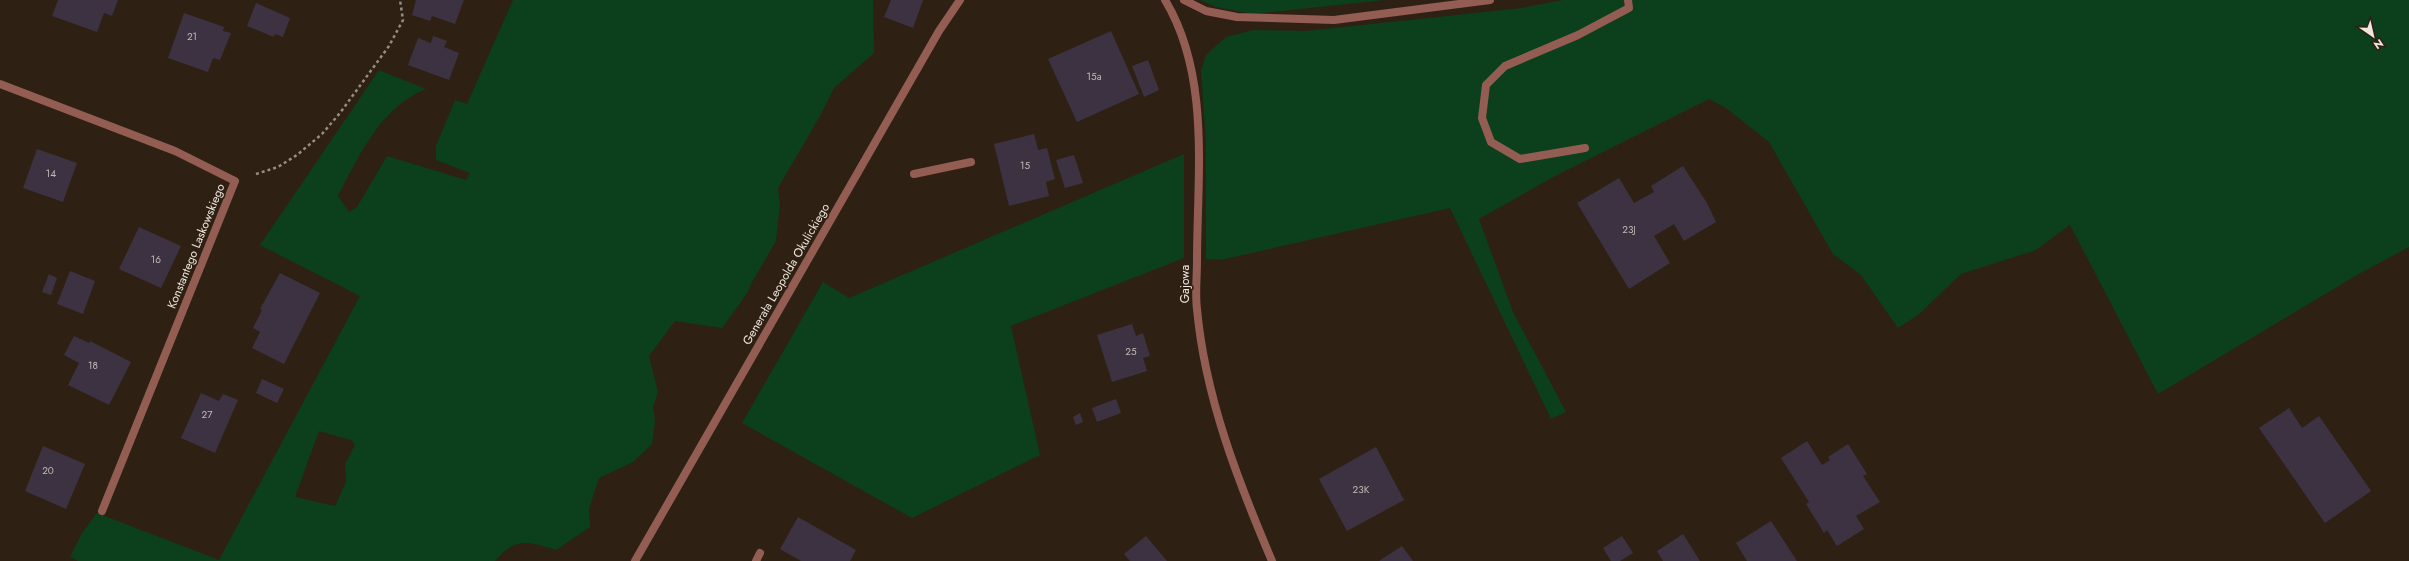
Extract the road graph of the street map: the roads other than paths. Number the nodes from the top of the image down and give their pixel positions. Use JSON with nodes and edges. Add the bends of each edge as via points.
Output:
{"nodes":[{"id":1,"x":960,"y":0,"type":"edge"},
{"id":2,"x":1165,"y":0,"type":"edge"},
{"id":3,"x":1184,"y":0,"type":"edge"},
{"id":4,"x":1490,"y":0,"type":"edge"},
{"id":5,"x":1628,"y":0,"type":"edge"},
{"id":6,"x":0,"y":84,"type":"edge"},
{"id":7,"x":1586,"y":148,"type":"dead end"},
{"id":8,"x":972,"y":162,"type":"dead end"},
{"id":9,"x":914,"y":174,"type":"dead end"},
{"id":10,"x":102,"y":511,"type":"dead end"},
{"id":11,"x":635,"y":561,"type":"edge"},
{"id":12,"x":1272,"y":561,"type":"edge"}],
"edges":[{"from":1,"to":11,"type":"street","name":"Generała Leopolda Okulickiego","via":[[935,38]]},
{"from":2,"to":12,"type":"street","name":"Gajowa","via":[[1176,20],[1191,68],[1198,132],[1197,309],[1210,386],[1247,502]]},
{"from":3,"to":4,"type":"street","via":[[1206,11],[1237,17],[1334,20]]},
{"from":5,"to":7,"type":"street","via":[[1628,8],[1578,35],[1505,66],[1486,85],[1482,118],[1491,142],[1520,159]]},
{"from":6,"to":10,"type":"street","name":"Konstantego Laskowskiego","via":[[174,151],[235,181]]},
{"from":8,"to":9,"type":"street"}]}
